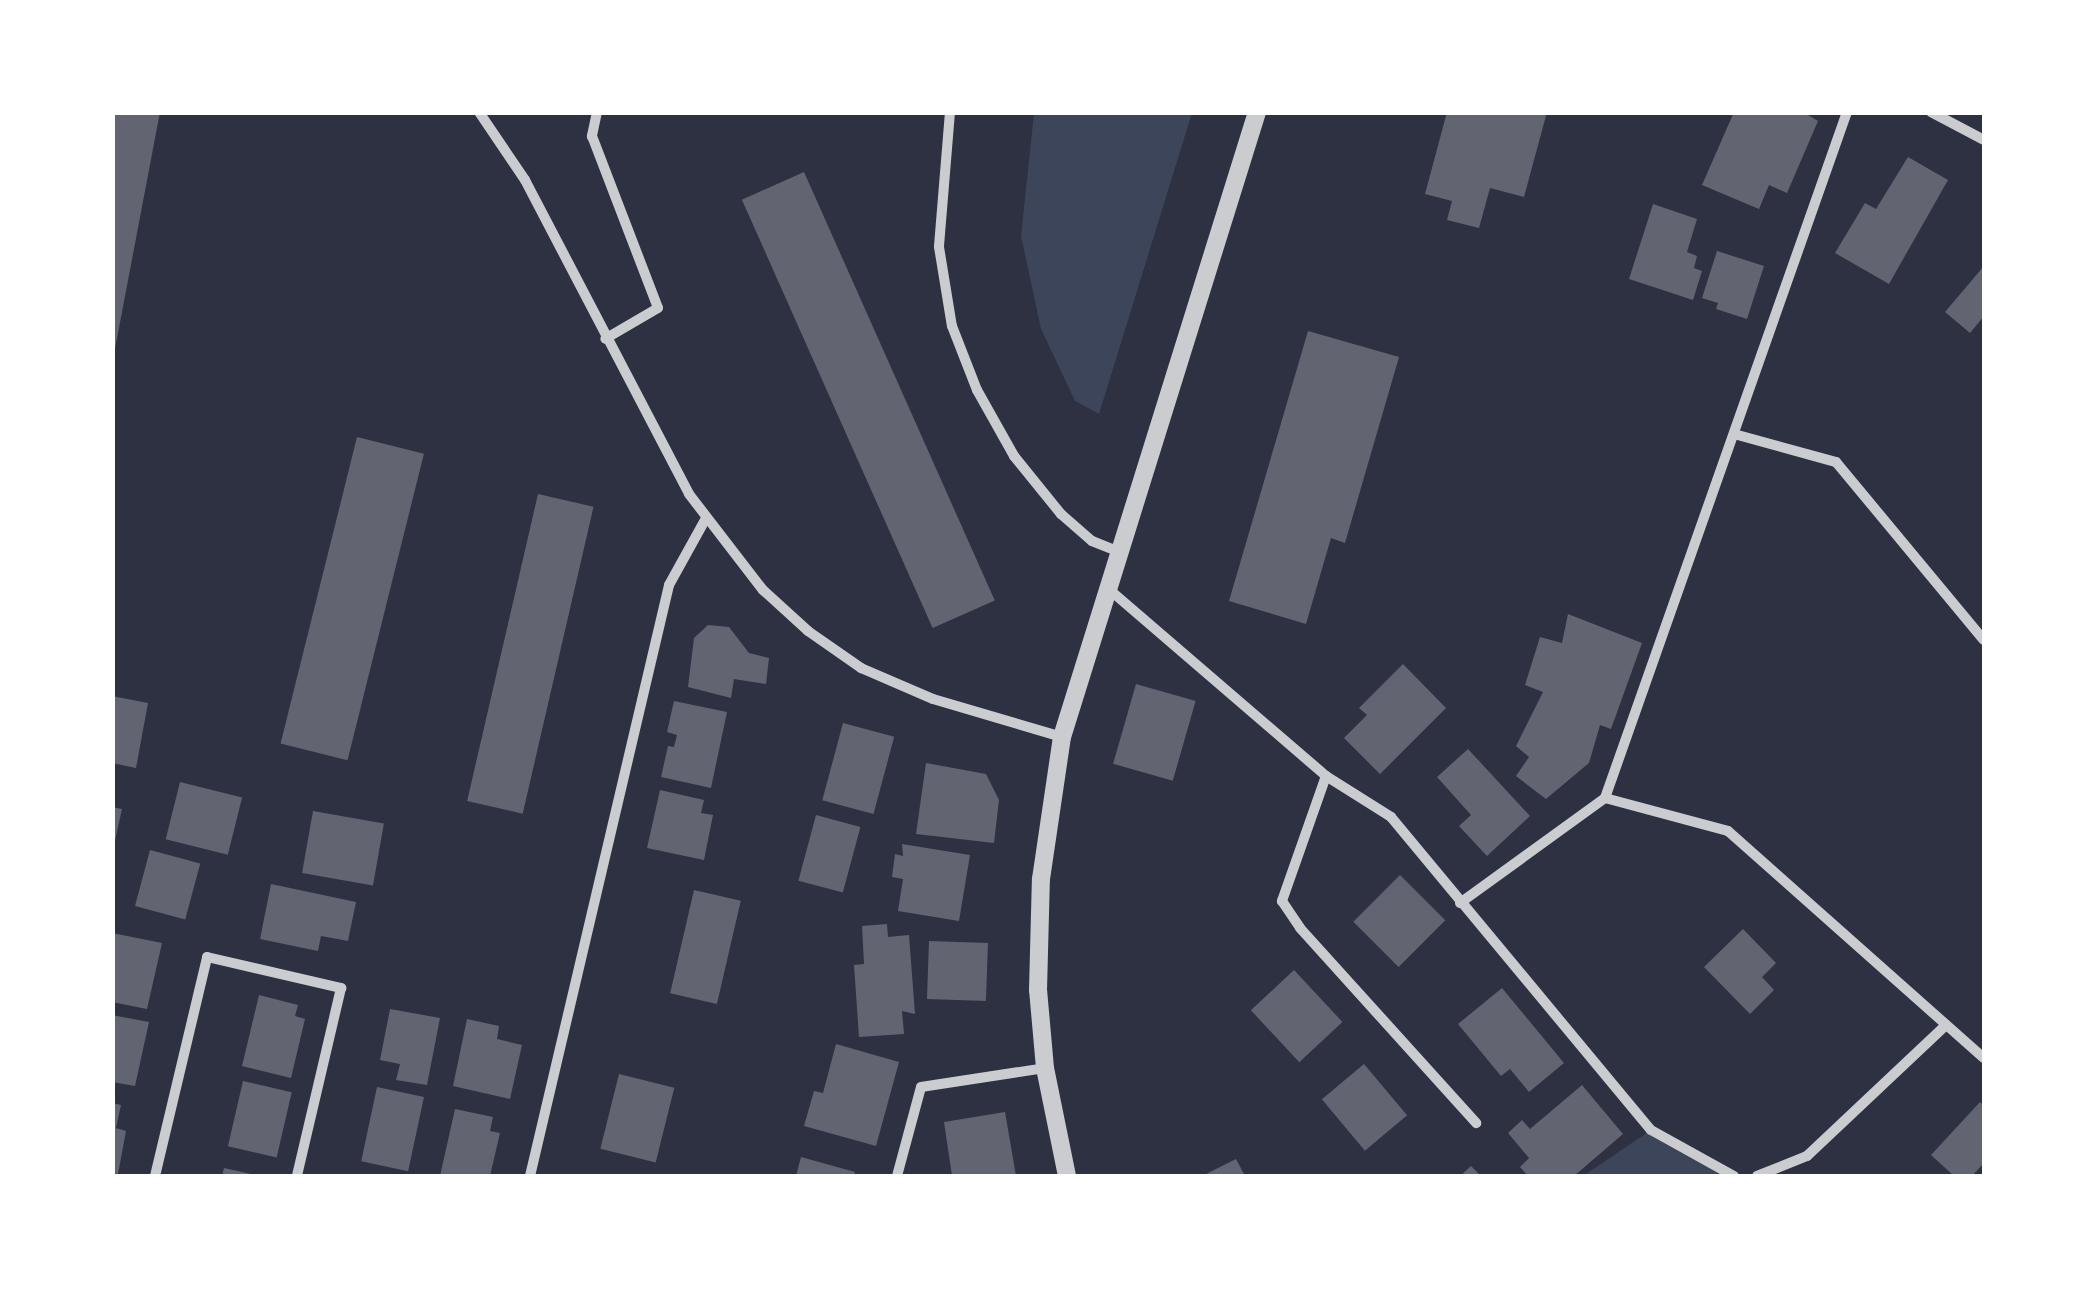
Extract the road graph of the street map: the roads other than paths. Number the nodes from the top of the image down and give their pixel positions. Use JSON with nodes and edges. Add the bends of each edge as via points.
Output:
{"nodes":[{"id":1,"x":479,"y":112,"type":"edge"},
{"id":2,"x":597,"y":112,"type":"edge"},
{"id":3,"x":950,"y":112,"type":"edge"},
{"id":4,"x":1257,"y":112,"type":"edge"},
{"id":5,"x":1847,"y":112,"type":"edge"},
{"id":6,"x":1931,"y":112,"type":"edge"},
{"id":7,"x":1984,"y":140,"type":"edge"},
{"id":8,"x":606,"y":339,"type":"junction"},
{"id":9,"x":1734,"y":434,"type":"junction"},
{"id":10,"x":705,"y":520,"type":"junction"},
{"id":11,"x":1122,"y":553,"type":"junction"},
{"id":12,"x":1110,"y":591,"type":"junction"},
{"id":13,"x":1984,"y":640,"type":"edge"},
{"id":14,"x":1062,"y":737,"type":"junction"},
{"id":15,"x":1326,"y":776,"type":"junction"},
{"id":16,"x":1606,"y":798,"type":"junction"},
{"id":17,"x":1460,"y":903,"type":"junction"},
{"id":18,"x":1946,"y":1025,"type":"junction"},
{"id":19,"x":1984,"y":1058,"type":"edge"},
{"id":20,"x":1044,"y":1068,"type":"junction"},
{"id":21,"x":1476,"y":1123,"type":"dead end"},
{"id":22,"x":155,"y":1176,"type":"edge"},
{"id":23,"x":297,"y":1176,"type":"edge"},
{"id":24,"x":530,"y":1176,"type":"edge"},
{"id":25,"x":897,"y":1176,"type":"edge"},
{"id":26,"x":1067,"y":1176,"type":"edge"},
{"id":27,"x":1734,"y":1176,"type":"edge"},
{"id":28,"x":1757,"y":1176,"type":"edge"}],
"edges":[{"from":1,"to":8,"type":"street","via":[[525,180]]},
{"from":2,"to":8,"type":"street","via":[[592,136],[658,308]]},
{"from":3,"to":11,"type":"street","via":[[939,247],[952,326],[1014,456],[1061,514],[1092,541]]},
{"from":4,"to":11,"type":"street"},
{"from":5,"to":9,"type":"street"},
{"from":6,"to":7,"type":"street"},
{"from":8,"to":10,"type":"street"},
{"from":9,"to":13,"type":"street","via":[[1836,462]]},
{"from":9,"to":16,"type":"street"},
{"from":10,"to":14,"type":"street","via":[[763,590],[861,668],[933,699]]},
{"from":10,"to":24,"type":"street","via":[[668,585]]},
{"from":11,"to":12,"type":"street"},
{"from":12,"to":14,"type":"street"},
{"from":12,"to":15,"type":"street"},
{"from":14,"to":20,"type":"street","via":[[1041,878]]},
{"from":15,"to":17,"type":"street","via":[[1391,817]]},
{"from":15,"to":21,"type":"street","via":[[1282,901]]},
{"from":16,"to":17,"type":"street"},
{"from":16,"to":18,"type":"street","via":[[1728,832]]},
{"from":17,"to":27,"type":"street","via":[[1651,1130]]},
{"from":18,"to":19,"type":"street"},
{"from":18,"to":28,"type":"street","via":[[1807,1156]]},
{"from":20,"to":25,"type":"street","via":[[921,1086]]},
{"from":20,"to":26,"type":"street"},
{"from":22,"to":23,"type":"street","via":[[208,957],[341,988]]}]}
